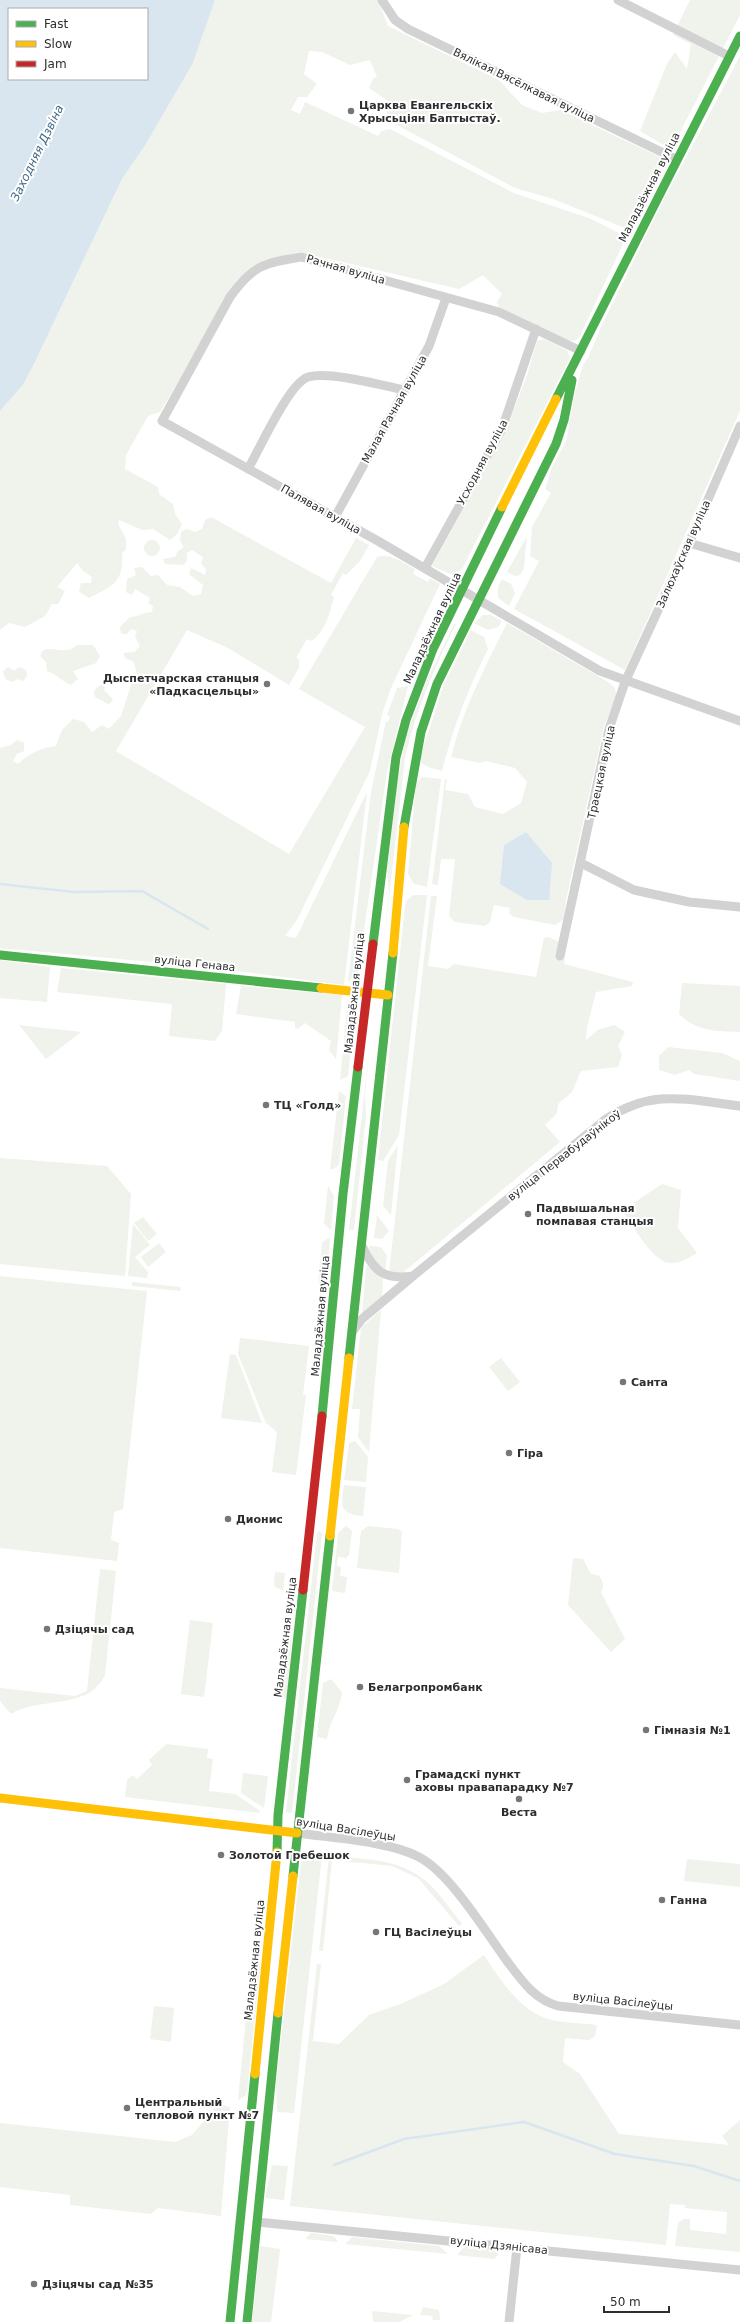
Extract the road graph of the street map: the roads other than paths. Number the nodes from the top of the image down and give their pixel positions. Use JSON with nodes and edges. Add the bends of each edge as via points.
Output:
{"nodes":[{"id":1,"x":382,"y":0,"type":"edge"},
{"id":2,"x":618,"y":0,"type":"edge"},
{"id":3,"x":740,"y":36,"type":"edge"},
{"id":4,"x":729,"y":56,"type":"junction"},
{"id":5,"x":676,"y":159,"type":"junction"},
{"id":6,"x":446,"y":298,"type":"junction"},
{"id":7,"x":536,"y":329,"type":"junction"},
{"id":8,"x":581,"y":351,"type":"junction"},
{"id":9,"x":404,"y":390,"type":"junction"},
{"id":10,"x":162,"y":421,"type":"joint"},
{"id":11,"x":740,"y":426,"type":"edge"},
{"id":12,"x":248,"y":469,"type":"junction"},
{"id":13,"x":335,"y":517,"type":"junction"},
{"id":14,"x":689,"y":543,"type":"junction"},
{"id":15,"x":740,"y":558,"type":"edge"},
{"id":16,"x":425,"y":568,"type":"junction"},
{"id":17,"x":462,"y":590,"type":"junction"},
{"id":18,"x":479,"y":600,"type":"junction"},
{"id":19,"x":625,"y":682,"type":"junction"},
{"id":20,"x":740,"y":721,"type":"edge"},
{"id":21,"x":581,"y":863,"type":"junction"},
{"id":22,"x":740,"y":907,"type":"edge"},
{"id":23,"x":0,"y":955,"type":"edge"},
{"id":24,"x":560,"y":956,"type":"dead end"},
{"id":25,"x":366,"y":992,"type":"junction"},
{"id":26,"x":388,"y":995,"type":"junction"},
{"id":27,"x":740,"y":1106,"type":"edge"},
{"id":28,"x":361,"y":1244,"type":"junction"},
{"id":29,"x":413,"y":1276,"type":"junction"},
{"id":30,"x":351,"y":1333,"type":"junction"},
{"id":31,"x":0,"y":1798,"type":"edge"},
{"id":32,"x":278,"y":1831,"type":"junction"},
{"id":33,"x":297,"y":1833,"type":"junction"},
{"id":34,"x":740,"y":2025,"type":"edge"},
{"id":35,"x":252,"y":2105,"type":"junction"},
{"id":36,"x":268,"y":2107,"type":"junction"},
{"id":37,"x":240,"y":2220,"type":"junction"},
{"id":38,"x":257,"y":2222,"type":"junction"},
{"id":39,"x":517,"y":2247,"type":"junction"},
{"id":40,"x":740,"y":2270,"type":"edge"},
{"id":41,"x":230,"y":2322,"type":"edge"},
{"id":42,"x":247,"y":2322,"type":"edge"},
{"id":43,"x":509,"y":2322,"type":"edge"}],
"edges":[{"from":1,"to":5,"type":"street","name":"Вялікая Вясёлкавая вуліца","via":[[395,20],[408,29]]},
{"from":2,"to":4,"type":"street"},
{"from":3,"to":4,"type":"main road","name":"Маладзёжная вуліца"},
{"from":4,"to":5,"type":"main road","name":"Маладзёжная вуліца"},
{"from":5,"to":8,"type":"main road","name":"Маладзёжная вуліца"},
{"from":6,"to":7,"type":"street","name":"Рачная вуліца","via":[[499,312]]},
{"from":6,"to":9,"type":"street","name":"Малая Рачная вуліца","via":[[429,346]]},
{"from":6,"to":10,"type":"street","name":"Рачная вуліца","via":[[301,257],[268,262],[241,281],[230,297]]},
{"from":7,"to":8,"type":"street","name":"Рачная вуліца"},
{"from":7,"to":16,"type":"street","name":"Усходняя вуліца","via":[[502,429]]},
{"from":8,"to":17,"type":"main road","name":"Маладзёжная вуліца"},
{"from":8,"to":18,"type":"main road","name":"Маладзёжная вуліца","via":[[574,369],[564,420],[556,444]]},
{"from":9,"to":12,"type":"street","via":[[338,377],[308,377],[300,381],[288,397]]},
{"from":9,"to":13,"type":"street","name":"Малая Рачная вуліца"},
{"from":10,"to":12,"type":"street","name":"Палявая вуліца"},
{"from":11,"to":14,"type":"street","name":"Залюхаўская вуліца"},
{"from":12,"to":13,"type":"street","name":"Палявая вуліца"},
{"from":13,"to":16,"type":"street","name":"Палявая вуліца"},
{"from":14,"to":15,"type":"street"},
{"from":14,"to":19,"type":"street","name":"Залюхаўская вуліца"},
{"from":16,"to":17,"type":"street","name":"Палявая вуліца"},
{"from":17,"to":18,"type":"street","name":"Палявая вуліца"},
{"from":17,"to":25,"type":"main road","name":"Маладзёжная вуліца","via":[[419,679],[401,733],[390,792]]},
{"from":18,"to":19,"type":"street","name":"Палявая вуліца","via":[[600,671]]},
{"from":18,"to":26,"type":"main road","name":"Маладзёжная вуліца","via":[[438,684],[421,732],[414,762],[403,835]]},
{"from":19,"to":20,"type":"street","name":"Палявая вуліца"},
{"from":19,"to":21,"type":"street","name":"Траецкая вуліца","via":[[609,729]]},
{"from":21,"to":22,"type":"street","via":[[634,890],[689,902]]},
{"from":21,"to":24,"type":"street","name":"Траецкая вуліца"},
{"from":23,"to":25,"type":"main road","name":"вуліца Генава"},
{"from":25,"to":26,"type":"main road","name":"вуліца Генава"},
{"from":25,"to":32,"type":"main road","name":"Маладзёжная вуліца"},
{"from":26,"to":28,"type":"main road","name":"Маладзёжная вуліца"},
{"from":27,"to":29,"type":"street","name":"вуліца Первабудаўнікоў","via":[[677,1098],[639,1102],[622,1108]]},
{"from":28,"to":29,"type":"street","via":[[370,1263],[386,1276]]},
{"from":28,"to":30,"type":"main road","name":"Маладзёжная вуліца"},
{"from":29,"to":30,"type":"street","name":"вуліца Первабудаўнікоў","via":[[362,1319]]},
{"from":30,"to":33,"type":"main road","name":"Маладзёжная вуліца"},
{"from":31,"to":32,"type":"main road","name":"вуліца Васілеўцы"},
{"from":32,"to":33,"type":"main road","name":"вуліца Васілеўцы"},
{"from":32,"to":35,"type":"main road","name":"Маладзёжная вуліца"},
{"from":33,"to":34,"type":"street","name":"вуліца Васілеўцы","via":[[392,1848],[419,1857],[442,1874],[522,1981],[544,2000],[558,2006]]},
{"from":33,"to":36,"type":"main road","name":"Маладзёжная вуліца"},
{"from":35,"to":36,"type":"main road"},
{"from":35,"to":37,"type":"main road","name":"Маладзёжная вуліца"},
{"from":36,"to":38,"type":"main road","name":"Маладзёжная вуліца"},
{"from":37,"to":38,"type":"main road"},
{"from":37,"to":41,"type":"main road","name":"Маладзёжная вуліца"},
{"from":38,"to":39,"type":"street","name":"вуліца Дзянісава"},
{"from":38,"to":42,"type":"main road","name":"Маладзёжная вуліца"},
{"from":39,"to":40,"type":"street","name":"вуліца Дзянісава"},
{"from":39,"to":43,"type":"street"}]}
